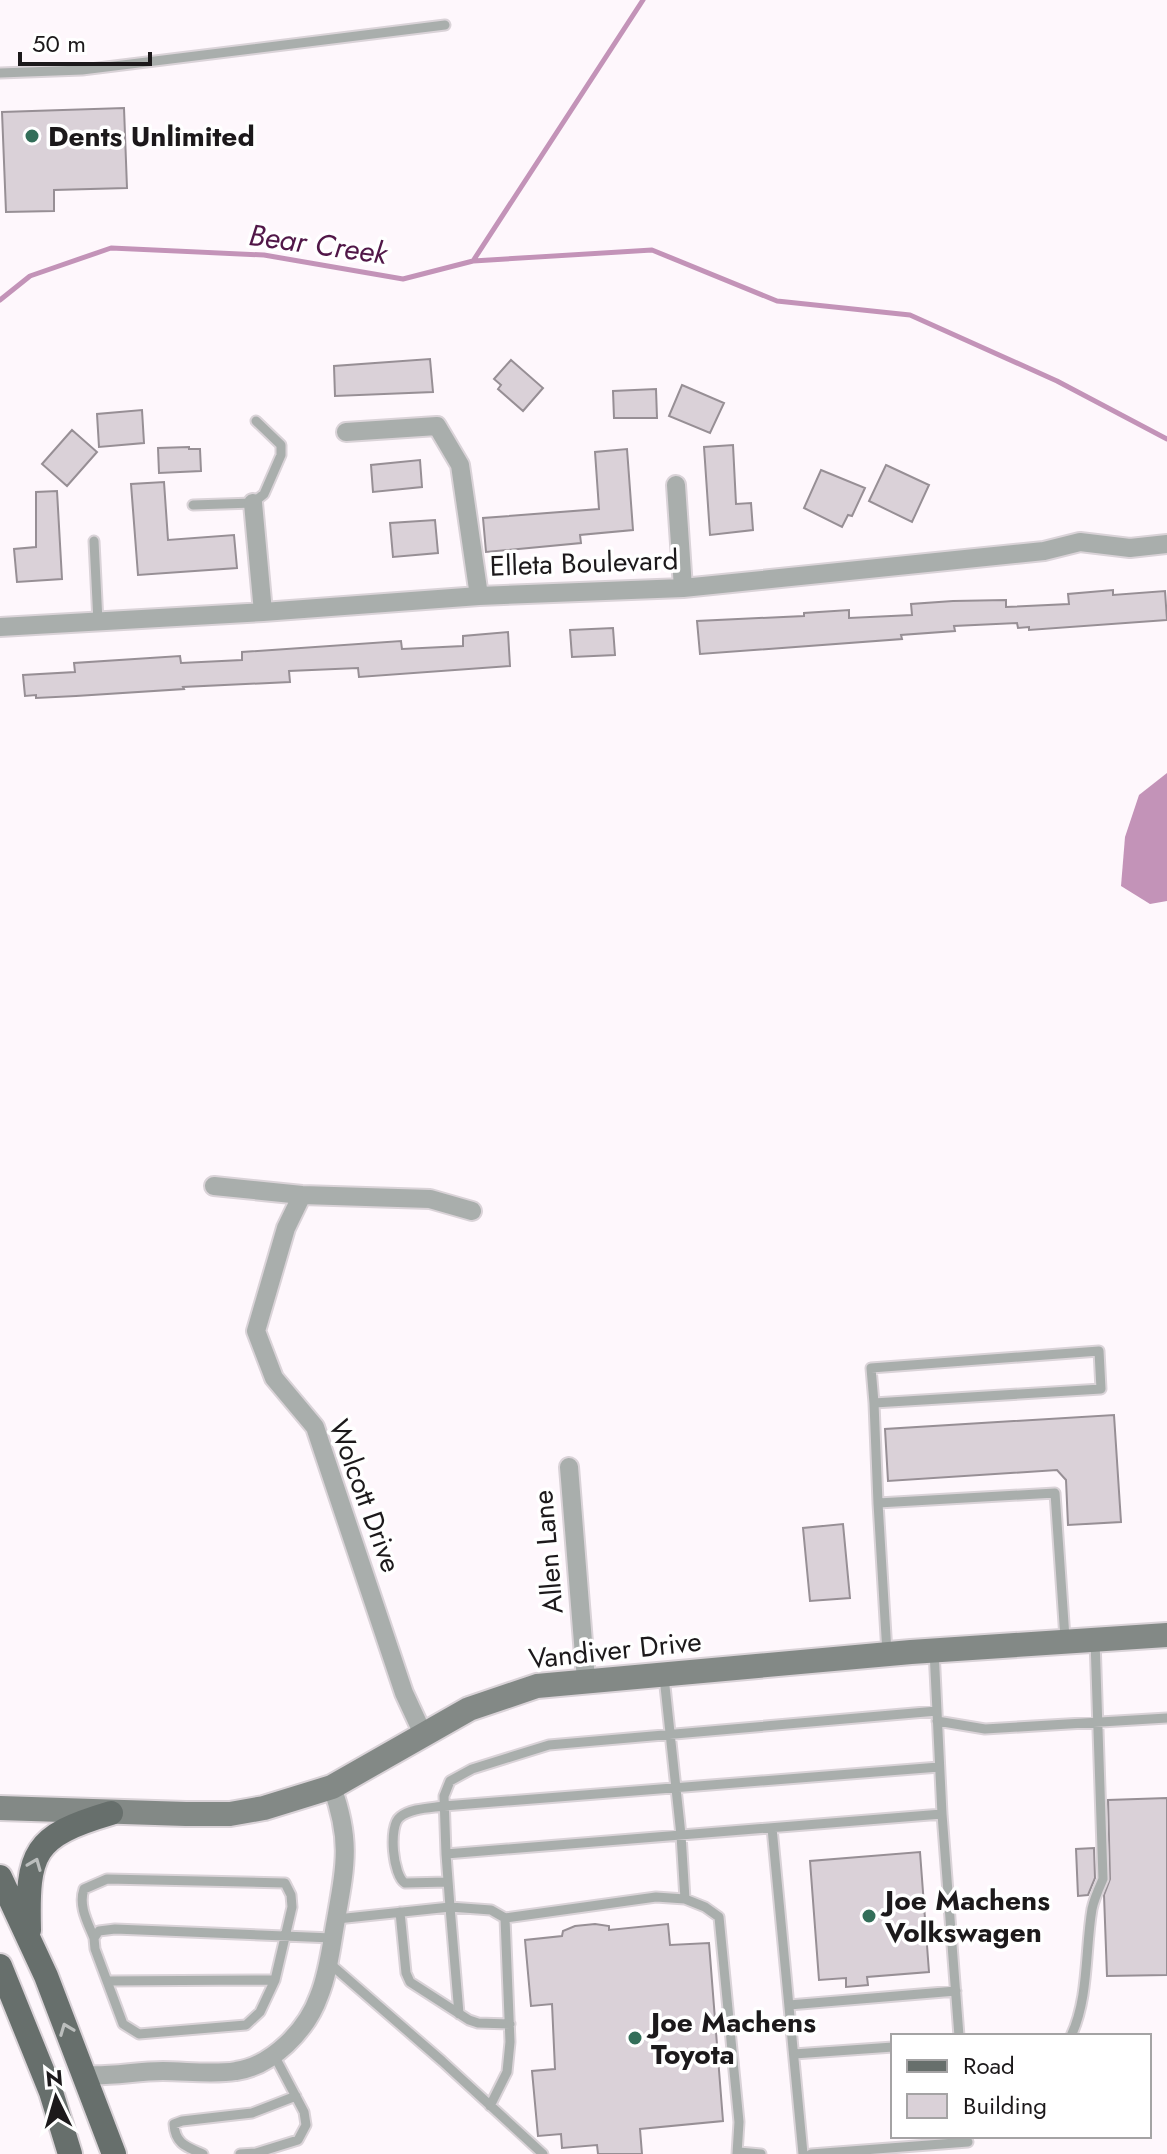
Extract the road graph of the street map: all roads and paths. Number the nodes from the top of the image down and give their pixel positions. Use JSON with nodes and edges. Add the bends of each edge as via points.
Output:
{"nodes":[{"id":1,"x":445,"y":25,"type":"dead end"},
{"id":2,"x":0,"y":73,"type":"edge"},
{"id":3,"x":256,"y":421,"type":"dead end"},
{"id":4,"x":346,"y":432,"type":"dead end"},
{"id":5,"x":676,"y":485,"type":"dead end"},
{"id":6,"x":253,"y":503,"type":"junction"},
{"id":7,"x":193,"y":505,"type":"dead end"},
{"id":8,"x":94,"y":541,"type":"dead end"},
{"id":9,"x":1167,"y":544,"type":"edge"},
{"id":10,"x":683,"y":588,"type":"junction"},
{"id":11,"x":479,"y":596,"type":"junction"},
{"id":12,"x":263,"y":612,"type":"junction"},
{"id":13,"x":98,"y":622,"type":"junction"},
{"id":14,"x":0,"y":627,"type":"edge"},
{"id":15,"x":214,"y":1186,"type":"dead end"},
{"id":16,"x":302,"y":1195,"type":"junction"},
{"id":17,"x":472,"y":1211,"type":"dead end"},
{"id":18,"x":874,"y":1403,"type":"junction"},
{"id":19,"x":569,"y":1467,"type":"dead end"},
{"id":20,"x":878,"y":1503,"type":"junction"},
{"id":21,"x":1167,"y":1635,"type":"edge"},
{"id":22,"x":1095,"y":1640,"type":"junction"},
{"id":23,"x":1066,"y":1642,"type":"junction"},
{"id":24,"x":934,"y":1650,"type":"junction"},
{"id":25,"x":887,"y":1654,"type":"junction"},
{"id":26,"x":663,"y":1674,"type":"junction"},
{"id":27,"x":586,"y":1680,"type":"junction"},
{"id":28,"x":937,"y":1716,"type":"junction"},
{"id":29,"x":1167,"y":1718,"type":"edge"},
{"id":30,"x":1098,"y":1722,"type":"junction"},
{"id":31,"x":423,"y":1734,"type":"junction"},
{"id":32,"x":670,"y":1736,"type":"junction"},
{"id":33,"x":939,"y":1767,"type":"junction"},
{"id":34,"x":332,"y":1787,"type":"junction"},
{"id":35,"x":676,"y":1789,"type":"junction"},
{"id":36,"x":444,"y":1806,"type":"junction"},
{"id":37,"x":0,"y":1808,"type":"edge"},
{"id":38,"x":111,"y":1813,"type":"junction"},
{"id":39,"x":942,"y":1814,"type":"junction"},
{"id":40,"x":772,"y":1828,"type":"junction"},
{"id":41,"x":681,"y":1835,"type":"junction"},
{"id":42,"x":446,"y":1854,"type":"junction"},
{"id":43,"x":0,"y":1877,"type":"edge"},
{"id":44,"x":448,"y":1882,"type":"junction"},
{"id":45,"x":685,"y":1899,"type":"junction"},
{"id":46,"x":450,"y":1907,"type":"junction"},
{"id":47,"x":400,"y":1912,"type":"junction"},
{"id":48,"x":505,"y":1918,"type":"junction"},
{"id":49,"x":336,"y":1919,"type":"junction"},
{"id":50,"x":284,"y":1936,"type":"junction"},
{"id":51,"x":94,"y":1938,"type":"junction"},
{"id":52,"x":332,"y":1938,"type":"junction"},
{"id":53,"x":29,"y":1940,"type":"junction"},
{"id":54,"x":328,"y":1962,"type":"junction"},
{"id":55,"x":0,"y":1966,"type":"edge"},
{"id":56,"x":275,"y":1980,"type":"junction"},
{"id":57,"x":107,"y":1981,"type":"junction"},
{"id":58,"x":956,"y":1991,"type":"junction"},
{"id":59,"x":789,"y":2005,"type":"junction"},
{"id":60,"x":459,"y":2014,"type":"junction"},
{"id":61,"x":510,"y":2024,"type":"junction"},
{"id":62,"x":959,"y":2034,"type":"edge"},
{"id":63,"x":1072,"y":2034,"type":"edge"},
{"id":64,"x":891,"y":2047,"type":"edge"},
{"id":65,"x":794,"y":2054,"type":"junction"},
{"id":66,"x":274,"y":2055,"type":"junction"},
{"id":67,"x":84,"y":2075,"type":"junction"},
{"id":68,"x":296,"y":2096,"type":"junction"},
{"id":69,"x":490,"y":2106,"type":"junction"},
{"id":70,"x":968,"y":2139,"type":"edge"},
{"id":71,"x":738,"y":2153,"type":"edge"},
{"id":72,"x":70,"y":2154,"type":"edge"},
{"id":73,"x":114,"y":2154,"type":"edge"},
{"id":74,"x":203,"y":2154,"type":"edge"},
{"id":75,"x":240,"y":2154,"type":"edge"},
{"id":76,"x":543,"y":2154,"type":"edge"},
{"id":77,"x":761,"y":2154,"type":"edge"},
{"id":78,"x":803,"y":2154,"type":"edge"},
{"id":79,"x":811,"y":2154,"type":"edge"},
{"id":80,"x":969,"y":2154,"type":"edge"}],
"edges":[{"from":1,"to":2,"type":"lane","via":[[82,70]]},
{"from":3,"to":6,"type":"lane","via":[[281,445],[281,455],[264,494]]},
{"from":4,"to":11,"type":"street","via":[[437,426],[460,465]]},
{"from":5,"to":10,"type":"street"},
{"from":6,"to":7,"type":"lane"},
{"from":6,"to":12,"type":"street"},
{"from":8,"to":13,"type":"lane"},
{"from":9,"to":10,"type":"street","name":"Elleta Boulevard","via":[[1130,548],[1080,542],[1044,551]]},
{"from":10,"to":11,"type":"street","name":"Elleta Boulevard"},
{"from":11,"to":12,"type":"street","name":"Elleta Boulevard"},
{"from":12,"to":13,"type":"street","name":"Elleta Boulevard"},
{"from":13,"to":14,"type":"street","name":"Elleta Boulevard"},
{"from":15,"to":16,"type":"street"},
{"from":16,"to":17,"type":"street","via":[[430,1199]]},
{"from":16,"to":31,"type":"street","name":"Wolcott Drive","via":[[286,1228],[256,1331],[274,1378],[315,1427],[404,1693]]},
{"from":18,"to":18,"type":"lane","via":[[1101,1389],[1099,1351],[871,1368]]},
{"from":18,"to":20,"type":"lane"},
{"from":19,"to":27,"type":"street","name":"Allen Lane"},
{"from":20,"to":23,"type":"lane","via":[[1055,1493]]},
{"from":20,"to":25,"type":"lane"},
{"from":21,"to":22,"type":"main road","name":"Vandiver Drive"},
{"from":22,"to":23,"type":"main road","name":"Vandiver Drive"},
{"from":22,"to":30,"type":"lane"},
{"from":23,"to":24,"type":"main road","name":"Vandiver Drive"},
{"from":24,"to":25,"type":"main road","name":"Vandiver Drive"},
{"from":24,"to":28,"type":"lane"},
{"from":25,"to":26,"type":"main road","name":"Vandiver Drive"},
{"from":26,"to":27,"type":"main road","name":"Vandiver Drive"},
{"from":26,"to":32,"type":"lane"},
{"from":27,"to":31,"type":"main road","name":"Vandiver Drive","via":[[508,1694]]},
{"from":28,"to":30,"type":"lane","via":[[985,1729]]},
{"from":28,"to":32,"type":"lane"},
{"from":28,"to":33,"type":"lane"},
{"from":29,"to":30,"type":"lane"},
{"from":30,"to":63,"type":"lane","via":[[1103,1879],[1093,1905],[1080,2009]]},
{"from":31,"to":34,"type":"main road","name":"Vandiver Drive"},
{"from":32,"to":35,"type":"lane"},
{"from":32,"to":36,"type":"lane","via":[[549,1745],[450,1781]]},
{"from":33,"to":35,"type":"lane"},
{"from":33,"to":39,"type":"lane"},
{"from":34,"to":38,"type":"main road","name":"Vandiver Drive","via":[[230,1814]]},
{"from":34,"to":49,"type":"street","via":[[347,1849]]},
{"from":35,"to":36,"type":"lane"},
{"from":35,"to":41,"type":"lane"},
{"from":36,"to":42,"type":"lane"},
{"from":36,"to":44,"type":"lane","via":[[399,1817],[394,1824],[396,1873],[405,1883]]},
{"from":37,"to":38,"type":"main road","name":"Vandiver Drive"},
{"from":53,"to":38,"type":"main road","one_way":true,"via":[[31,1868],[44,1844],[74,1824]]},
{"from":39,"to":40,"type":"lane"},
{"from":39,"to":58,"type":"lane"},
{"from":40,"to":41,"type":"lane"},
{"from":40,"to":59,"type":"lane"},
{"from":41,"to":42,"type":"lane"},
{"from":41,"to":45,"type":"lane"},
{"from":42,"to":44,"type":"lane"},
{"from":43,"to":53,"type":"main road"},
{"from":44,"to":46,"type":"lane"},
{"from":45,"to":48,"type":"lane","via":[[656,1897]]},
{"from":45,"to":71,"type":"lane","via":[[719,1917]]},
{"from":46,"to":47,"type":"lane"},
{"from":46,"to":48,"type":"lane","via":[[491,1910]]},
{"from":46,"to":60,"type":"lane"},
{"from":47,"to":49,"type":"lane"},
{"from":47,"to":60,"type":"lane","via":[[410,1982]]},
{"from":48,"to":61,"type":"lane"},
{"from":49,"to":52,"type":"street"},
{"from":50,"to":51,"type":"lane","via":[[115,1929],[99,1931]]},
{"from":50,"to":51,"type":"lane","via":[[292,1907],[285,1883],[107,1879],[84,1889],[82,1897]]},
{"from":50,"to":52,"type":"lane"},
{"from":50,"to":56,"type":"lane"},
{"from":51,"to":57,"type":"lane"},
{"from":52,"to":54,"type":"street"},
{"from":67,"to":53,"type":"main road","one_way":true},
{"from":54,"to":66,"type":"street","via":[[319,1997],[299,2031]]},
{"from":54,"to":69,"type":"lane"},
{"from":55,"to":72,"type":"main road"},
{"from":56,"to":57,"type":"lane"},
{"from":56,"to":57,"type":"lane","via":[[260,2012],[246,2025],[139,2034],[123,2024]]},
{"from":58,"to":59,"type":"lane"},
{"from":58,"to":62,"type":"lane"},
{"from":59,"to":65,"type":"lane"},
{"from":60,"to":61,"type":"lane","via":[[478,2023]]},
{"from":61,"to":69,"type":"lane","via":[[507,2072]]},
{"from":64,"to":65,"type":"lane"},
{"from":65,"to":78,"type":"lane"},
{"from":66,"to":67,"type":"street","via":[[237,2071]]},
{"from":66,"to":68,"type":"lane"},
{"from":67,"to":73,"type":"main road"},
{"from":68,"to":74,"type":"lane","via":[[252,2113],[174,2124],[180,2144]]},
{"from":68,"to":75,"type":"lane","via":[[306,2125],[298,2140]]},
{"from":69,"to":76,"type":"lane"},
{"from":70,"to":79,"type":"lane"},
{"from":70,"to":80,"type":"lane"},
{"from":71,"to":77,"type":"lane"}]}
